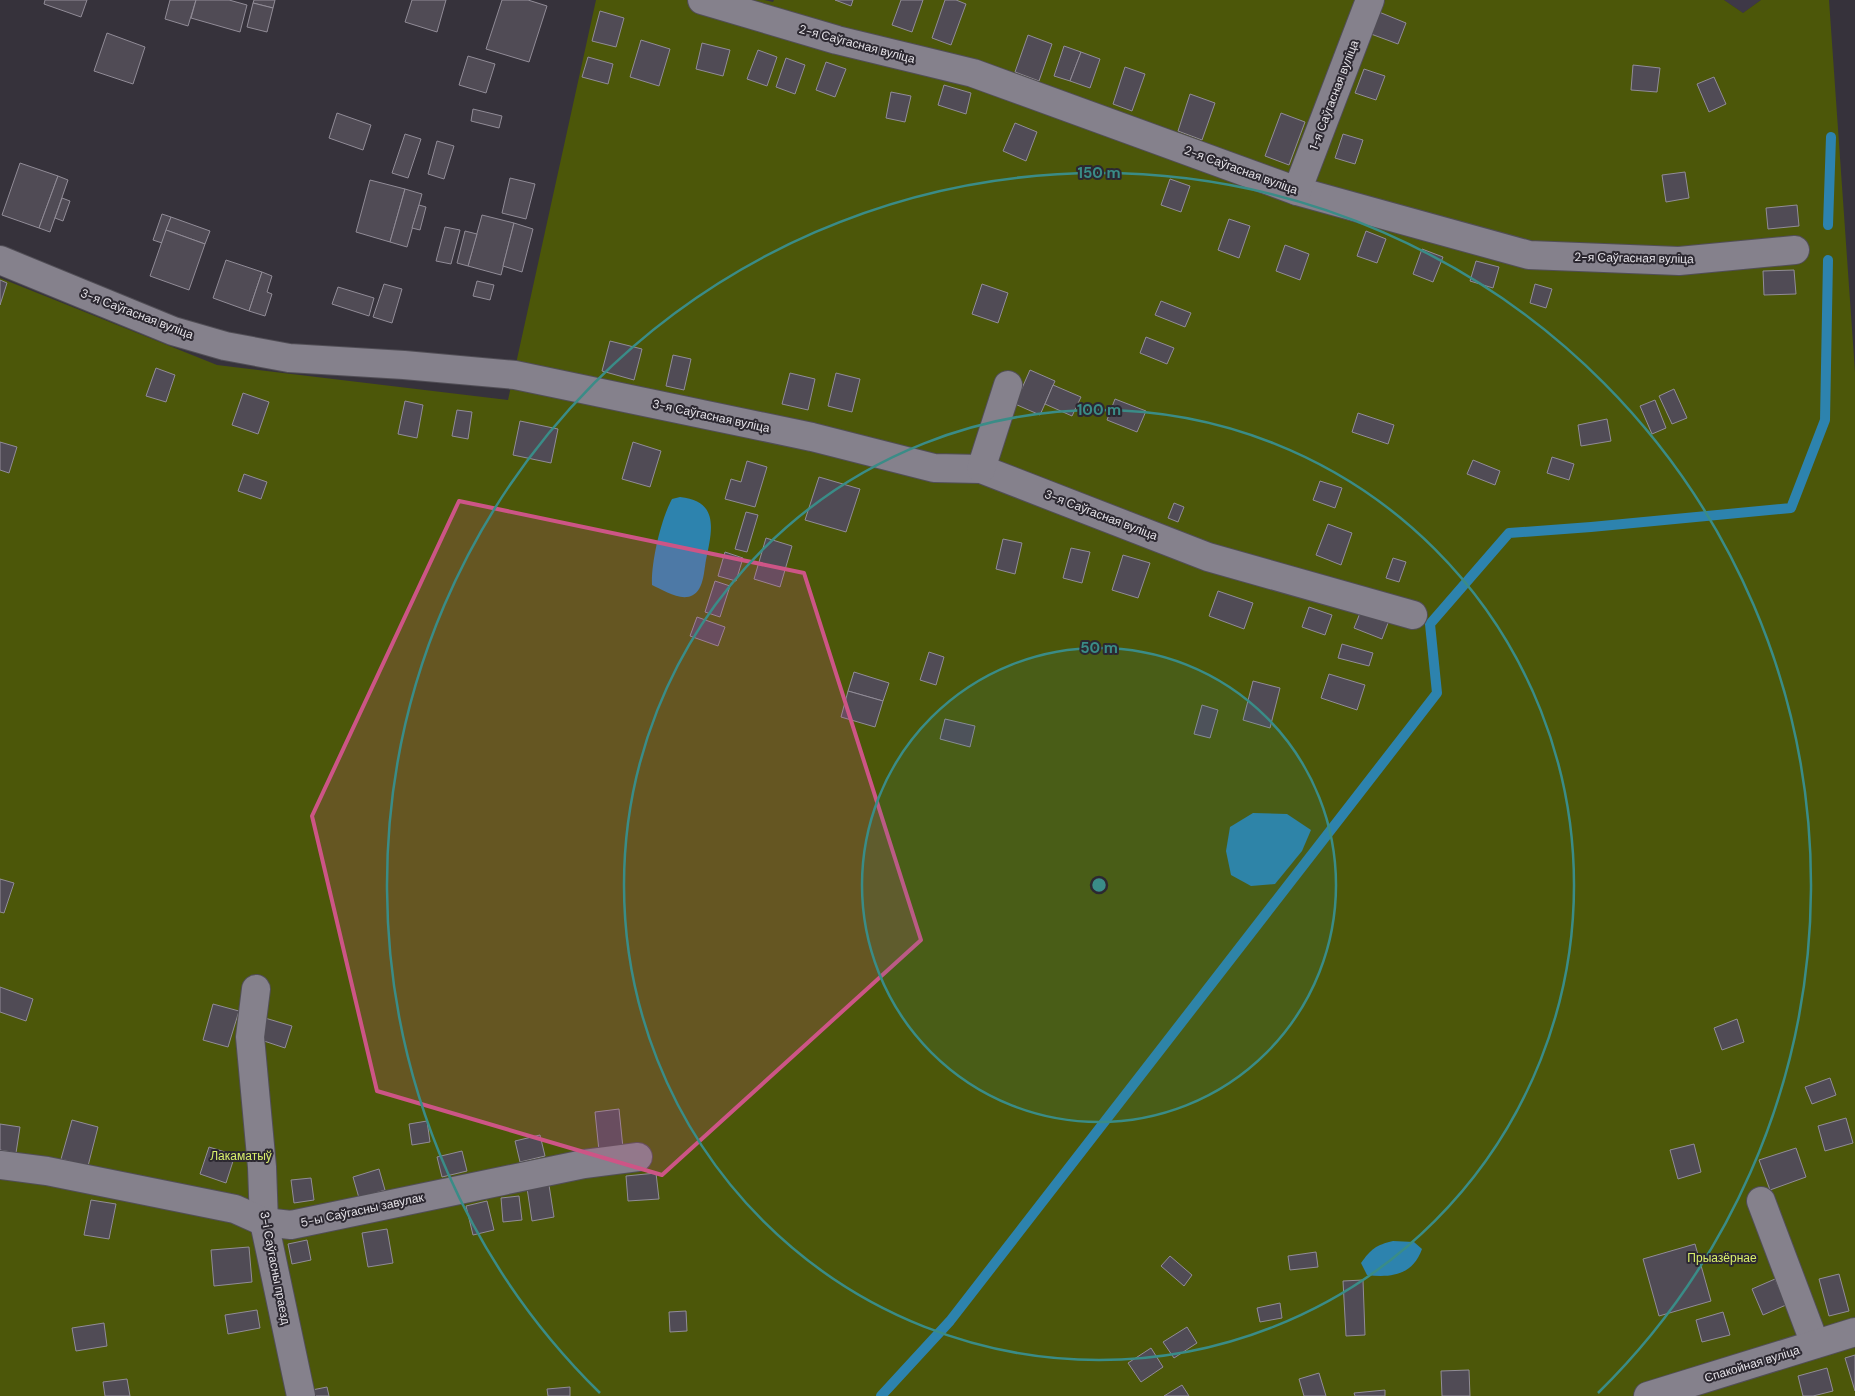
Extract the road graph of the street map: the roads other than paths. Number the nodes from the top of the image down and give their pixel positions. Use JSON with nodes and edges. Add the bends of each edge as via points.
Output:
{"nodes":[{"id":1,"x":702,"y":0,"type":"edge"},
{"id":2,"x":1370,"y":0,"type":"edge"},
{"id":3,"x":1297,"y":191,"type":"junction"},
{"id":4,"x":1794,"y":250,"type":"dead end"},
{"id":5,"x":0,"y":260,"type":"edge"},
{"id":6,"x":1008,"y":385,"type":"dead end"},
{"id":7,"x":982,"y":469,"type":"junction"},
{"id":8,"x":1413,"y":615,"type":"dead end"},
{"id":9,"x":256,"y":989,"type":"dead end"},
{"id":10,"x":638,"y":1157,"type":"dead end"},
{"id":11,"x":0,"y":1165,"type":"edge"},
{"id":12,"x":1761,"y":1201,"type":"dead end"},
{"id":13,"x":264,"y":1222,"type":"junction"},
{"id":14,"x":1855,"y":1332,"type":"edge"},
{"id":15,"x":1815,"y":1344,"type":"junction"},
{"id":16,"x":301,"y":1396,"type":"edge"},
{"id":17,"x":1648,"y":1396,"type":"edge"}],
"edges":[{"from":1,"to":3,"type":"street","name":"2-я Саўгасная вуліца","via":[[837,40],[973,73]]},
{"from":2,"to":3,"type":"street","name":"1-я Саўгасная вуліца"},
{"from":3,"to":4,"type":"street","name":"2-я Саўгасная вуліца","via":[[1529,255],[1679,261]]},
{"from":5,"to":7,"type":"street","name":"3-я Саўгасная вуліца","via":[[173,331],[225,346],[289,358],[515,375],[812,437],[934,468]]},
{"from":6,"to":7,"type":"street"},
{"from":7,"to":8,"type":"street","name":"3-я Саўгасная вуліца","via":[[1208,557]]},
{"from":9,"to":13,"type":"street","name":"3-і Саўгасны праезд","via":[[250,1037]]},
{"from":10,"to":13,"type":"street","name":"5-ы Саўгасны завулак","via":[[584,1164],[291,1225]]},
{"from":11,"to":13,"type":"street","name":"5-ы Саўгасны завулак","via":[[47,1171],[235,1209]]},
{"from":12,"to":15,"type":"street"},
{"from":13,"to":16,"type":"street","name":"3-і Саўгасны праезд"},
{"from":14,"to":15,"type":"street","name":"Спакойная вуліца"},
{"from":15,"to":17,"type":"street","name":"Спакойная вуліца"}]}
